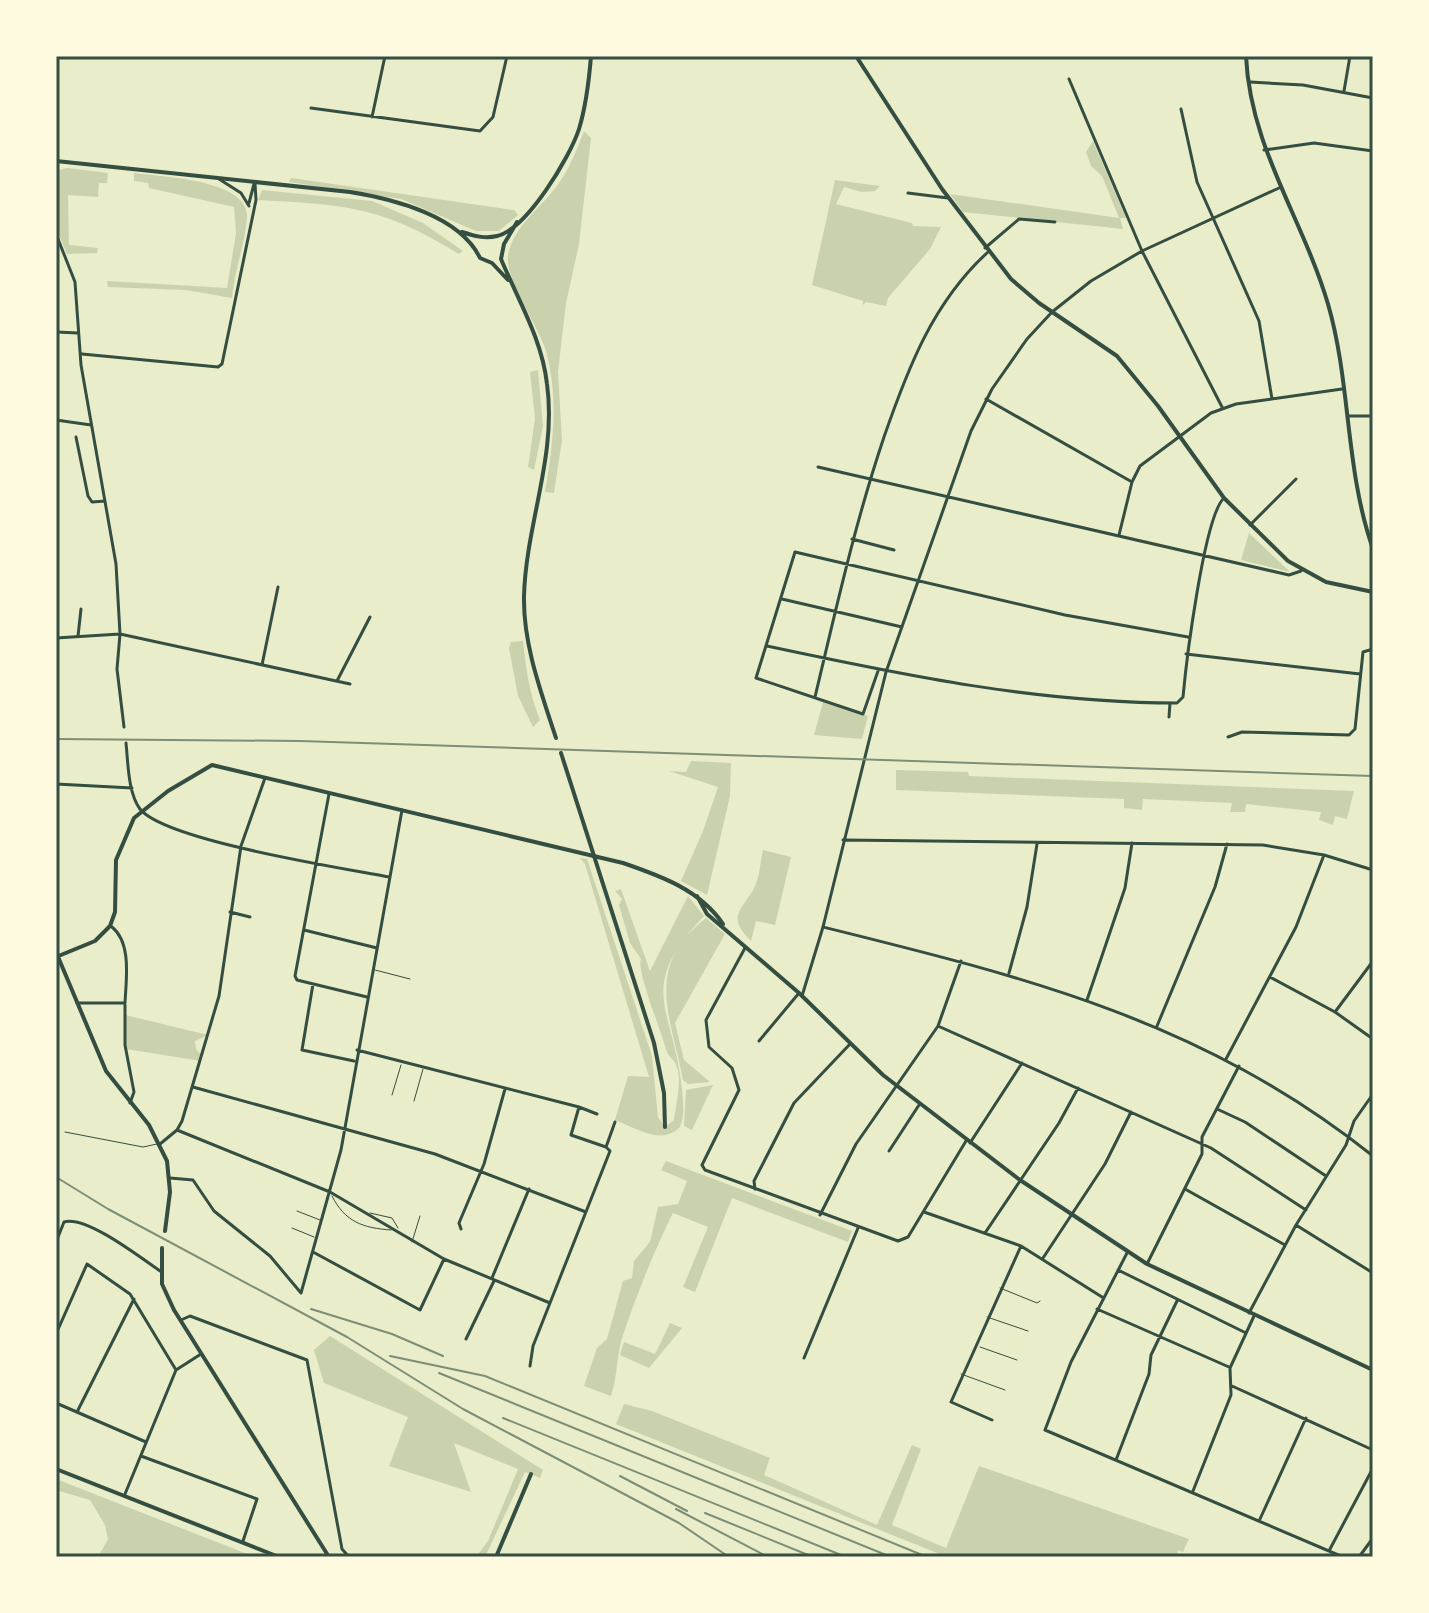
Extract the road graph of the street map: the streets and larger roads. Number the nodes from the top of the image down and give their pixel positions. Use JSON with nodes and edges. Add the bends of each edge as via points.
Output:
{"nodes":[{"id":1,"x":385,"y":56,"type":"edge"},
{"id":2,"x":507,"y":56,"type":"edge"},
{"id":3,"x":591,"y":56,"type":"edge"},
{"id":4,"x":856,"y":56,"type":"edge"},
{"id":5,"x":1246,"y":56,"type":"edge"},
{"id":6,"x":1350,"y":56,"type":"edge"},
{"id":7,"x":1069,"y":79,"type":"dead end"},
{"id":8,"x":1249,"y":82,"type":"junction"},
{"id":9,"x":1344,"y":91,"type":"junction"},
{"id":10,"x":1373,"y":98,"type":"edge"},
{"id":11,"x":311,"y":108,"type":"dead end"},
{"id":12,"x":1181,"y":109,"type":"dead end"},
{"id":13,"x":372,"y":117,"type":"junction"},
{"id":14,"x":1264,"y":150,"type":"junction"},
{"id":15,"x":1373,"y":151,"type":"edge"},
{"id":16,"x":56,"y":161,"type":"edge"},
{"id":17,"x":219,"y":179,"type":"junction"},
{"id":18,"x":255,"y":183,"type":"junction"},
{"id":19,"x":1279,"y":188,"type":"junction"},
{"id":20,"x":908,"y":193,"type":"dead end"},
{"id":21,"x":948,"y":198,"type":"junction"},
{"id":22,"x":249,"y":206,"type":"junction"},
{"id":23,"x":251,"y":215,"type":"junction"},
{"id":24,"x":1214,"y":218,"type":"junction"},
{"id":25,"x":517,"y":222,"type":"junction"},
{"id":26,"x":1055,"y":222,"type":"dead end"},
{"id":27,"x":456,"y":230,"type":"junction"},
{"id":28,"x":56,"y":234,"type":"edge"},
{"id":29,"x":497,"y":237,"type":"junction"},
{"id":30,"x":482,"y":239,"type":"junction"},
{"id":31,"x":504,"y":244,"type":"junction"},
{"id":32,"x":477,"y":247,"type":"junction"},
{"id":33,"x":58,"y":248,"type":"edge"},
{"id":34,"x":986,"y":250,"type":"junction"},
{"id":35,"x":1142,"y":251,"type":"junction"},
{"id":36,"x":501,"y":259,"type":"junction"},
{"id":37,"x":492,"y":263,"type":"junction"},
{"id":38,"x":512,"y":285,"type":"junction"},
{"id":39,"x":1052,"y":312,"type":"junction"},
{"id":40,"x":56,"y":332,"type":"edge"},
{"id":41,"x":78,"y":333,"type":"junction"},
{"id":42,"x":82,"y":354,"type":"junction"},
{"id":43,"x":1342,"y":389,"type":"junction"},
{"id":44,"x":986,"y":399,"type":"junction"},
{"id":45,"x":1272,"y":399,"type":"junction"},
{"id":46,"x":1222,"y":407,"type":"junction"},
{"id":47,"x":1373,"y":416,"type":"edge"},
{"id":48,"x":1347,"y":417,"type":"junction"},
{"id":49,"x":56,"y":420,"type":"edge"},
{"id":50,"x":91,"y":425,"type":"junction"},
{"id":51,"x":1180,"y":436,"type":"junction"},
{"id":52,"x":76,"y":437,"type":"dead end"},
{"id":53,"x":818,"y":467,"type":"dead end"},
{"id":54,"x":1296,"y":479,"type":"dead end"},
{"id":55,"x":869,"y":480,"type":"junction"},
{"id":56,"x":1132,"y":482,"type":"junction"},
{"id":57,"x":948,"y":497,"type":"junction"},
{"id":58,"x":1224,"y":498,"type":"junction"},
{"id":59,"x":105,"y":501,"type":"junction"},
{"id":60,"x":1250,"y":525,"type":"junction"},
{"id":61,"x":1119,"y":536,"type":"junction"},
{"id":62,"x":852,"y":539,"type":"junction"},
{"id":63,"x":1373,"y":549,"type":"edge"},
{"id":64,"x":894,"y":550,"type":"dead end"},
{"id":65,"x":1206,"y":556,"type":"junction"},
{"id":66,"x":846,"y":563,"type":"junction"},
{"id":67,"x":1301,"y":571,"type":"junction"},
{"id":68,"x":919,"y":580,"type":"junction"},
{"id":69,"x":278,"y":587,"type":"dead end"},
{"id":70,"x":1373,"y":592,"type":"edge"},
{"id":71,"x":782,"y":599,"type":"junction"},
{"id":72,"x":81,"y":609,"type":"dead end"},
{"id":73,"x":835,"y":611,"type":"junction"},
{"id":74,"x":370,"y":617,"type":"dead end"},
{"id":75,"x":902,"y":627,"type":"junction"},
{"id":76,"x":120,"y":634,"type":"junction"},
{"id":77,"x":78,"y":636,"type":"junction"},
{"id":78,"x":1188,"y":637,"type":"junction"},
{"id":79,"x":56,"y":638,"type":"edge"},
{"id":80,"x":767,"y":646,"type":"junction"},
{"id":81,"x":1373,"y":649,"type":"edge"},
{"id":82,"x":1186,"y":654,"type":"junction"},
{"id":83,"x":824,"y":658,"type":"junction"},
{"id":84,"x":262,"y":665,"type":"junction"},
{"id":85,"x":878,"y":671,"type":"junction"},
{"id":86,"x":886,"y":672,"type":"junction"},
{"id":87,"x":1360,"y":674,"type":"junction"},
{"id":88,"x":337,"y":681,"type":"junction"},
{"id":89,"x":350,"y":684,"type":"dead end"},
{"id":90,"x":815,"y":698,"type":"junction"},
{"id":91,"x":1170,"y":703,"type":"junction"},
{"id":92,"x":1169,"y":717,"type":"dead end"},
{"id":93,"x":124,"y":727,"type":"dead end"},
{"id":94,"x":1228,"y":737,"type":"dead end"},
{"id":95,"x":556,"y":738,"type":"dead end"},
{"id":96,"x":126,"y":743,"type":"dead end"},
{"id":97,"x":561,"y":753,"type":"dead end"},
{"id":98,"x":265,"y":778,"type":"junction"},
{"id":99,"x":56,"y":784,"type":"edge"},
{"id":100,"x":133,"y":788,"type":"junction"},
{"id":101,"x":329,"y":794,"type":"junction"},
{"id":102,"x":141,"y":810,"type":"junction"},
{"id":103,"x":402,"y":810,"type":"junction"},
{"id":104,"x":843,"y":840,"type":"junction"},
{"id":105,"x":1132,"y":843,"type":"junction"},
{"id":106,"x":1037,"y":844,"type":"junction"},
{"id":107,"x":1227,"y":844,"type":"junction"},
{"id":108,"x":240,"y":850,"type":"junction"},
{"id":109,"x":1324,"y":855,"type":"junction"},
{"id":110,"x":316,"y":863,"type":"junction"},
{"id":111,"x":1373,"y":870,"type":"edge"},
{"id":112,"x":391,"y":877,"type":"junction"},
{"id":113,"x":230,"y":912,"type":"junction"},
{"id":114,"x":250,"y":917,"type":"dead end"},
{"id":115,"x":110,"y":926,"type":"junction"},
{"id":116,"x":823,"y":927,"type":"junction"},
{"id":117,"x":304,"y":930,"type":"junction"},
{"id":118,"x":377,"y":948,"type":"junction"},
{"id":119,"x":745,"y":948,"type":"junction"},
{"id":120,"x":57,"y":955,"type":"edge"},
{"id":121,"x":961,"y":961,"type":"junction"},
{"id":122,"x":1373,"y":961,"type":"edge"},
{"id":123,"x":1009,"y":973,"type":"junction"},
{"id":124,"x":1270,"y":977,"type":"junction"},
{"id":125,"x":313,"y":984,"type":"junction"},
{"id":126,"x":800,"y":994,"type":"junction"},
{"id":127,"x":367,"y":997,"type":"junction"},
{"id":128,"x":1087,"y":1000,"type":"junction"},
{"id":129,"x":77,"y":1003,"type":"junction"},
{"id":130,"x":125,"y":1003,"type":"junction"},
{"id":131,"x":1335,"y":1012,"type":"junction"},
{"id":132,"x":938,"y":1026,"type":"junction"},
{"id":133,"x":1157,"y":1026,"type":"junction"},
{"id":134,"x":1373,"y":1039,"type":"edge"},
{"id":135,"x":759,"y":1041,"type":"dead end"},
{"id":136,"x":850,"y":1044,"type":"junction"},
{"id":137,"x":357,"y":1050,"type":"junction"},
{"id":138,"x":1226,"y":1059,"type":"junction"},
{"id":139,"x":355,"y":1061,"type":"junction"},
{"id":140,"x":1022,"y":1063,"type":"junction"},
{"id":141,"x":1239,"y":1066,"type":"junction"},
{"id":142,"x":896,"y":1086,"type":"junction"},
{"id":143,"x":193,"y":1087,"type":"junction"},
{"id":144,"x":1078,"y":1088,"type":"junction"},
{"id":145,"x":505,"y":1089,"type":"junction"},
{"id":146,"x":1373,"y":1094,"type":"edge"},
{"id":147,"x":130,"y":1103,"type":"junction"},
{"id":148,"x":919,"y":1105,"type":"junction"},
{"id":149,"x":579,"y":1107,"type":"junction"},
{"id":150,"x":1217,"y":1109,"type":"junction"},
{"id":151,"x":1131,"y":1112,"type":"junction"},
{"id":152,"x":597,"y":1114,"type":"dead end"},
{"id":153,"x":615,"y":1122,"type":"dead end"},
{"id":154,"x":665,"y":1127,"type":"dead end"},
{"id":155,"x":345,"y":1128,"type":"junction"},
{"id":156,"x":177,"y":1130,"type":"junction"},
{"id":157,"x":1348,"y":1136,"type":"junction"},
{"id":158,"x":968,"y":1142,"type":"junction"},
{"id":159,"x":160,"y":1144,"type":"junction"},
{"id":160,"x":1202,"y":1144,"type":"junction"},
{"id":161,"x":606,"y":1147,"type":"junction"},
{"id":162,"x":889,"y":1151,"type":"dead end"},
{"id":163,"x":1373,"y":1156,"type":"edge"},
{"id":164,"x":479,"y":1170,"type":"junction"},
{"id":165,"x":1327,"y":1176,"type":"junction"},
{"id":166,"x":170,"y":1178,"type":"junction"},
{"id":167,"x":1020,"y":1180,"type":"junction"},
{"id":168,"x":529,"y":1189,"type":"junction"},
{"id":169,"x":755,"y":1189,"type":"junction"},
{"id":170,"x":1185,"y":1189,"type":"junction"},
{"id":171,"x":330,"y":1192,"type":"junction"},
{"id":172,"x":1306,"y":1210,"type":"junction"},
{"id":173,"x":586,"y":1212,"type":"junction"},
{"id":174,"x":924,"y":1212,"type":"junction"},
{"id":175,"x":820,"y":1215,"type":"junction"},
{"id":176,"x":1072,"y":1216,"type":"junction"},
{"id":177,"x":1296,"y":1225,"type":"junction"},
{"id":178,"x":858,"y":1228,"type":"junction"},
{"id":179,"x":461,"y":1229,"type":"dead end"},
{"id":180,"x":165,"y":1231,"type":"dead end"},
{"id":181,"x":985,"y":1233,"type":"junction"},
{"id":182,"x":56,"y":1242,"type":"edge"},
{"id":183,"x":1285,"y":1245,"type":"junction"},
{"id":184,"x":1021,"y":1246,"type":"junction"},
{"id":185,"x":162,"y":1248,"type":"dead end"},
{"id":186,"x":313,"y":1252,"type":"junction"},
{"id":187,"x":1127,"y":1253,"type":"junction"},
{"id":188,"x":1043,"y":1258,"type":"junction"},
{"id":189,"x":444,"y":1259,"type":"junction"},
{"id":190,"x":1147,"y":1264,"type":"junction"},
{"id":191,"x":157,"y":1269,"type":"junction"},
{"id":192,"x":1118,"y":1270,"type":"junction"},
{"id":193,"x":1373,"y":1273,"type":"edge"},
{"id":194,"x":493,"y":1280,"type":"junction"},
{"id":195,"x":1102,"y":1297,"type":"junction"},
{"id":196,"x":134,"y":1299,"type":"junction"},
{"id":197,"x":1177,"y":1301,"type":"junction"},
{"id":198,"x":550,"y":1303,"type":"junction"},
{"id":199,"x":1097,"y":1309,"type":"junction"},
{"id":200,"x":56,"y":1310,"type":"edge"},
{"id":201,"x":65,"y":1314,"type":"junction"},
{"id":202,"x":1251,"y":1315,"type":"junction"},
{"id":203,"x":181,"y":1320,"type":"junction"},
{"id":204,"x":1246,"y":1333,"type":"junction"},
{"id":205,"x":56,"y":1334,"type":"edge"},
{"id":206,"x":1160,"y":1337,"type":"junction"},
{"id":207,"x":466,"y":1339,"type":"dead end"},
{"id":208,"x":201,"y":1354,"type":"junction"},
{"id":209,"x":804,"y":1358,"type":"dead end"},
{"id":210,"x":530,"y":1366,"type":"dead end"},
{"id":211,"x":1230,"y":1368,"type":"junction"},
{"id":212,"x":176,"y":1370,"type":"junction"},
{"id":213,"x":1373,"y":1370,"type":"edge"},
{"id":214,"x":1232,"y":1386,"type":"junction"},
{"id":215,"x":56,"y":1403,"type":"edge"},
{"id":216,"x":77,"y":1412,"type":"junction"},
{"id":217,"x":1306,"y":1418,"type":"junction"},
{"id":218,"x":992,"y":1420,"type":"dead end"},
{"id":219,"x":146,"y":1442,"type":"junction"},
{"id":220,"x":1373,"y":1450,"type":"edge"},
{"id":221,"x":141,"y":1456,"type":"junction"},
{"id":222,"x":1116,"y":1460,"type":"junction"},
{"id":223,"x":1373,"y":1468,"type":"edge"},
{"id":224,"x":56,"y":1469,"type":"edge"},
{"id":225,"x":531,"y":1474,"type":"dead end"},
{"id":226,"x":1193,"y":1491,"type":"junction"},
{"id":227,"x":124,"y":1495,"type":"junction"},
{"id":228,"x":1260,"y":1519,"type":"junction"},
{"id":229,"x":1373,"y":1538,"type":"edge"},
{"id":230,"x":243,"y":1541,"type":"junction"},
{"id":231,"x":1329,"y":1550,"type":"junction"},
{"id":232,"x":496,"y":1556,"type":"edge"},
{"id":233,"x":279,"y":1557,"type":"edge"},
{"id":234,"x":329,"y":1557,"type":"edge"},
{"id":235,"x":349,"y":1557,"type":"edge"},
{"id":236,"x":1343,"y":1557,"type":"edge"},
{"id":237,"x":1359,"y":1557,"type":"edge"}],
"edges":[{"from":1,"to":13,"type":"street"},
{"from":2,"to":13,"type":"street","via":[[493,117],[480,131]]},
{"from":3,"to":25,"type":"street","via":[[574,142],[554,180]]},
{"from":4,"to":21,"type":"street"},
{"from":5,"to":8,"type":"street"},
{"from":6,"to":9,"type":"street"},
{"from":7,"to":35,"type":"street"},
{"from":8,"to":9,"type":"street"},
{"from":8,"to":14,"type":"street"},
{"from":9,"to":10,"type":"street"},
{"from":11,"to":13,"type":"street"},
{"from":12,"to":24,"type":"street","via":[[1197,182]]},
{"from":14,"to":15,"type":"street","via":[[1316,143]]},
{"from":14,"to":19,"type":"street"},
{"from":16,"to":17,"type":"street"},
{"from":17,"to":18,"type":"street"},
{"from":17,"to":22,"type":"street","via":[[241,193]]},
{"from":18,"to":22,"type":"street"},
{"from":18,"to":23,"type":"street"},
{"from":18,"to":27,"type":"street","via":[[374,196]]},
{"from":19,"to":24,"type":"street"},
{"from":19,"to":43,"type":"street","via":[[1328,305]]},
{"from":20,"to":21,"type":"street"},
{"from":21,"to":34,"type":"street"},
{"from":22,"to":23,"type":"street"},
{"from":23,"to":42,"type":"street","via":[[222,364]]},
{"from":24,"to":35,"type":"street"},
{"from":24,"to":45,"type":"street","via":[[1259,321]]},
{"from":25,"to":29,"type":"street"},
{"from":25,"to":31,"type":"street"},
{"from":26,"to":34,"type":"street","via":[[1019,219]]},
{"from":27,"to":30,"type":"street"},
{"from":27,"to":32,"type":"street"},
{"from":28,"to":33,"type":"street"},
{"from":29,"to":30,"type":"street"},
{"from":29,"to":31,"type":"street"},
{"from":30,"to":32,"type":"street"},
{"from":31,"to":36,"type":"street"},
{"from":32,"to":37,"type":"street","via":[[480,258]]},
{"from":33,"to":41,"type":"street","via":[[75,282]]},
{"from":34,"to":39,"type":"street","via":[[1017,285]]},
{"from":34,"to":55,"type":"street","via":[[922,340]]},
{"from":35,"to":39,"type":"street"},
{"from":35,"to":46,"type":"street"},
{"from":36,"to":37,"type":"street"},
{"from":36,"to":38,"type":"street"},
{"from":37,"to":38,"type":"street"},
{"from":38,"to":95,"type":"street","via":[[541,354],[547,383],[548,445],[529,548],[524,615]]},
{"from":39,"to":44,"type":"street","via":[[1009,361]]},
{"from":39,"to":51,"type":"street","via":[[1117,356]]},
{"from":40,"to":41,"type":"street"},
{"from":41,"to":42,"type":"street"},
{"from":42,"to":50,"type":"street"},
{"from":43,"to":45,"type":"street"},
{"from":43,"to":48,"type":"street"},
{"from":44,"to":56,"type":"street"},
{"from":44,"to":57,"type":"street"},
{"from":45,"to":46,"type":"street"},
{"from":46,"to":51,"type":"street"},
{"from":47,"to":48,"type":"street"},
{"from":48,"to":63,"type":"street"},
{"from":49,"to":50,"type":"street"},
{"from":50,"to":59,"type":"street"},
{"from":51,"to":56,"type":"street","via":[[1144,461]]},
{"from":51,"to":58,"type":"street"},
{"from":52,"to":59,"type":"street","via":[[88,496],[92,502]]},
{"from":53,"to":55,"type":"street"},
{"from":54,"to":60,"type":"street"},
{"from":55,"to":57,"type":"street"},
{"from":55,"to":62,"type":"street"},
{"from":56,"to":61,"type":"street"},
{"from":57,"to":61,"type":"street"},
{"from":57,"to":68,"type":"street"},
{"from":58,"to":60,"type":"street"},
{"from":58,"to":65,"type":"street"},
{"from":59,"to":76,"type":"street"},
{"from":60,"to":67,"type":"street"},
{"from":61,"to":65,"type":"street"},
{"from":62,"to":64,"type":"street"},
{"from":62,"to":66,"type":"street"},
{"from":65,"to":67,"type":"street","via":[[1289,575]]},
{"from":65,"to":78,"type":"street"},
{"from":66,"to":68,"type":"street"},
{"from":66,"to":71,"type":"street","via":[[795,552]]},
{"from":66,"to":73,"type":"street"},
{"from":67,"to":70,"type":"street"},
{"from":68,"to":75,"type":"street"},
{"from":68,"to":78,"type":"street"},
{"from":69,"to":84,"type":"street"},
{"from":71,"to":73,"type":"street"},
{"from":71,"to":80,"type":"street"},
{"from":72,"to":77,"type":"street"},
{"from":73,"to":75,"type":"street"},
{"from":73,"to":83,"type":"street"},
{"from":74,"to":88,"type":"street"},
{"from":75,"to":86,"type":"street"},
{"from":76,"to":77,"type":"street"},
{"from":76,"to":84,"type":"street"},
{"from":76,"to":93,"type":"street","via":[[117,669]]},
{"from":77,"to":79,"type":"street"},
{"from":78,"to":82,"type":"street"},
{"from":80,"to":83,"type":"street"},
{"from":80,"to":90,"type":"street","via":[[756,678]]},
{"from":81,"to":87,"type":"street","via":[[1363,652]]},
{"from":82,"to":87,"type":"street"},
{"from":82,"to":91,"type":"street","via":[[1181,701]]},
{"from":83,"to":85,"type":"street"},
{"from":83,"to":90,"type":"street"},
{"from":84,"to":88,"type":"street"},
{"from":85,"to":86,"type":"street"},
{"from":85,"to":90,"type":"street","via":[[863,714]]},
{"from":86,"to":91,"type":"street","via":[[1022,694]]},
{"from":86,"to":104,"type":"street"},
{"from":87,"to":94,"type":"street","via":[[1355,729],[1349,735],[1242,732]]},
{"from":88,"to":89,"type":"street"},
{"from":91,"to":92,"type":"street"},
{"from":96,"to":100,"type":"street"},
{"from":97,"to":154,"type":"street","via":[[654,1043]]},
{"from":98,"to":101,"type":"street"},
{"from":98,"to":102,"type":"street","via":[[212,765]]},
{"from":98,"to":108,"type":"street"},
{"from":99,"to":100,"type":"street"},
{"from":100,"to":102,"type":"street"},
{"from":101,"to":103,"type":"street"},
{"from":101,"to":110,"type":"street"},
{"from":102,"to":108,"type":"street"},
{"from":102,"to":115,"type":"street","via":[[118,851]]},
{"from":103,"to":112,"type":"street"},
{"from":103,"to":119,"type":"street","via":[[614,861],[697,896],[707,914]]},
{"from":104,"to":106,"type":"street"},
{"from":104,"to":116,"type":"street"},
{"from":105,"to":106,"type":"street"},
{"from":105,"to":107,"type":"street"},
{"from":105,"to":128,"type":"street","via":[[1125,888]]},
{"from":106,"to":123,"type":"street"},
{"from":107,"to":109,"type":"street"},
{"from":107,"to":133,"type":"street","via":[[1211,897]]},
{"from":108,"to":110,"type":"street"},
{"from":108,"to":113,"type":"street"},
{"from":109,"to":111,"type":"street"},
{"from":109,"to":124,"type":"street"},
{"from":110,"to":112,"type":"street"},
{"from":110,"to":117,"type":"street"},
{"from":112,"to":118,"type":"street"},
{"from":113,"to":114,"type":"street"},
{"from":113,"to":143,"type":"street","via":[[219,996]]},
{"from":115,"to":120,"type":"street","via":[[95,941]]},
{"from":115,"to":130,"type":"street","via":[[119,934],[126,962]]},
{"from":116,"to":121,"type":"street"},
{"from":116,"to":126,"type":"street"},
{"from":117,"to":118,"type":"street"},
{"from":117,"to":125,"type":"street","via":[[295,976]]},
{"from":118,"to":127,"type":"street"},
{"from":119,"to":126,"type":"street"},
{"from":119,"to":169,"type":"street","via":[[706,1020],[709,1047],[732,1068],[739,1090],[702,1165]]},
{"from":120,"to":129,"type":"street"},
{"from":121,"to":123,"type":"street"},
{"from":121,"to":132,"type":"street"},
{"from":122,"to":131,"type":"street"},
{"from":123,"to":128,"type":"street"},
{"from":124,"to":131,"type":"street"},
{"from":124,"to":138,"type":"street"},
{"from":125,"to":127,"type":"street"},
{"from":125,"to":139,"type":"street","via":[[302,1050]]},
{"from":126,"to":135,"type":"street"},
{"from":126,"to":136,"type":"street"},
{"from":127,"to":137,"type":"street"},
{"from":128,"to":133,"type":"street"},
{"from":129,"to":130,"type":"street"},
{"from":129,"to":147,"type":"street","via":[[102,1063]]},
{"from":130,"to":147,"type":"street","via":[[125,1045],[134,1092]]},
{"from":131,"to":134,"type":"street"},
{"from":132,"to":140,"type":"street"},
{"from":132,"to":142,"type":"street"},
{"from":133,"to":138,"type":"street"},
{"from":136,"to":142,"type":"street"},
{"from":136,"to":169,"type":"street","via":[[794,1103]]},
{"from":137,"to":139,"type":"street"},
{"from":137,"to":145,"type":"street"},
{"from":138,"to":141,"type":"street"},
{"from":139,"to":155,"type":"street"},
{"from":140,"to":144,"type":"street"},
{"from":140,"to":158,"type":"street"},
{"from":141,"to":150,"type":"street"},
{"from":141,"to":157,"type":"street"},
{"from":142,"to":148,"type":"street"},
{"from":142,"to":175,"type":"street","via":[[856,1144]]},
{"from":143,"to":155,"type":"street"},
{"from":143,"to":156,"type":"street"},
{"from":144,"to":151,"type":"street"},
{"from":144,"to":167,"type":"street"},
{"from":145,"to":149,"type":"street"},
{"from":145,"to":164,"type":"street"},
{"from":146,"to":157,"type":"street"},
{"from":147,"to":159,"type":"street"},
{"from":148,"to":158,"type":"street"},
{"from":148,"to":162,"type":"street"},
{"from":149,"to":152,"type":"street"},
{"from":149,"to":161,"type":"street","via":[[571,1135]]},
{"from":150,"to":160,"type":"street"},
{"from":150,"to":165,"type":"street"},
{"from":151,"to":160,"type":"street"},
{"from":151,"to":176,"type":"street"},
{"from":153,"to":161,"type":"street"},
{"from":155,"to":164,"type":"street"},
{"from":155,"to":171,"type":"street"},
{"from":156,"to":159,"type":"street"},
{"from":156,"to":171,"type":"street"},
{"from":157,"to":163,"type":"street"},
{"from":157,"to":165,"type":"street"},
{"from":158,"to":167,"type":"street"},
{"from":158,"to":174,"type":"street"},
{"from":159,"to":166,"type":"street"},
{"from":160,"to":170,"type":"street"},
{"from":160,"to":172,"type":"street"},
{"from":161,"to":173,"type":"street","via":[[610,1151]]},
{"from":164,"to":168,"type":"street"},
{"from":164,"to":179,"type":"street"},
{"from":165,"to":172,"type":"street"},
{"from":166,"to":180,"type":"street"},
{"from":166,"to":186,"type":"street","via":[[193,1180],[214,1211],[270,1256],[301,1293]]},
{"from":167,"to":176,"type":"street"},
{"from":167,"to":181,"type":"street"},
{"from":168,"to":173,"type":"street"},
{"from":168,"to":194,"type":"street"},
{"from":169,"to":175,"type":"street"},
{"from":170,"to":183,"type":"street"},
{"from":170,"to":190,"type":"street"},
{"from":171,"to":186,"type":"street"},
{"from":171,"to":189,"type":"street"},
{"from":172,"to":177,"type":"street"},
{"from":173,"to":198,"type":"street"},
{"from":174,"to":178,"type":"street","via":[[904,1240]]},
{"from":174,"to":181,"type":"street"},
{"from":175,"to":178,"type":"street"},
{"from":176,"to":187,"type":"street"},
{"from":176,"to":188,"type":"street"},
{"from":177,"to":183,"type":"street"},
{"from":177,"to":193,"type":"street"},
{"from":178,"to":209,"type":"street"},
{"from":181,"to":184,"type":"street"},
{"from":182,"to":191,"type":"street","via":[[64,1222],[72,1220]]},
{"from":183,"to":202,"type":"street"},
{"from":184,"to":188,"type":"street"},
{"from":184,"to":218,"type":"street","via":[[974,1344],[952,1405]]},
{"from":185,"to":191,"type":"street"},
{"from":186,"to":189,"type":"street","via":[[420,1310]]},
{"from":187,"to":190,"type":"street"},
{"from":187,"to":192,"type":"street"},
{"from":188,"to":195,"type":"street"},
{"from":189,"to":194,"type":"street"},
{"from":190,"to":202,"type":"street"},
{"from":191,"to":203,"type":"street"},
{"from":192,"to":195,"type":"street"},
{"from":192,"to":197,"type":"street"},
{"from":194,"to":198,"type":"street"},
{"from":194,"to":207,"type":"street"},
{"from":195,"to":199,"type":"street"},
{"from":196,"to":201,"type":"street","via":[[87,1264]]},
{"from":196,"to":212,"type":"street"},
{"from":196,"to":216,"type":"street"},
{"from":197,"to":204,"type":"street"},
{"from":197,"to":206,"type":"street"},
{"from":198,"to":210,"type":"street"},
{"from":199,"to":206,"type":"street"},
{"from":199,"to":222,"type":"street","via":[[1045,1426],[1047,1433]]},
{"from":200,"to":201,"type":"street"},
{"from":201,"to":205,"type":"street"},
{"from":202,"to":204,"type":"street"},
{"from":202,"to":213,"type":"street"},
{"from":203,"to":208,"type":"street"},
{"from":203,"to":235,"type":"street","via":[[190,1316],[307,1360],[342,1549]]},
{"from":204,"to":211,"type":"street"},
{"from":206,"to":211,"type":"street"},
{"from":206,"to":222,"type":"street"},
{"from":208,"to":212,"type":"street"},
{"from":208,"to":234,"type":"street"},
{"from":211,"to":214,"type":"street"},
{"from":212,"to":219,"type":"street"},
{"from":214,"to":217,"type":"street"},
{"from":214,"to":226,"type":"street"},
{"from":215,"to":216,"type":"street"},
{"from":216,"to":219,"type":"street"},
{"from":217,"to":220,"type":"street"},
{"from":217,"to":228,"type":"street"},
{"from":219,"to":221,"type":"street"},
{"from":221,"to":227,"type":"street"},
{"from":221,"to":230,"type":"street","via":[[257,1499]]},
{"from":222,"to":226,"type":"street"},
{"from":223,"to":231,"type":"street"},
{"from":224,"to":227,"type":"street"},
{"from":225,"to":232,"type":"street"},
{"from":226,"to":228,"type":"street"},
{"from":227,"to":230,"type":"street"},
{"from":228,"to":231,"type":"street"},
{"from":229,"to":237,"type":"street"},
{"from":230,"to":233,"type":"street"},
{"from":231,"to":236,"type":"street"}]}
